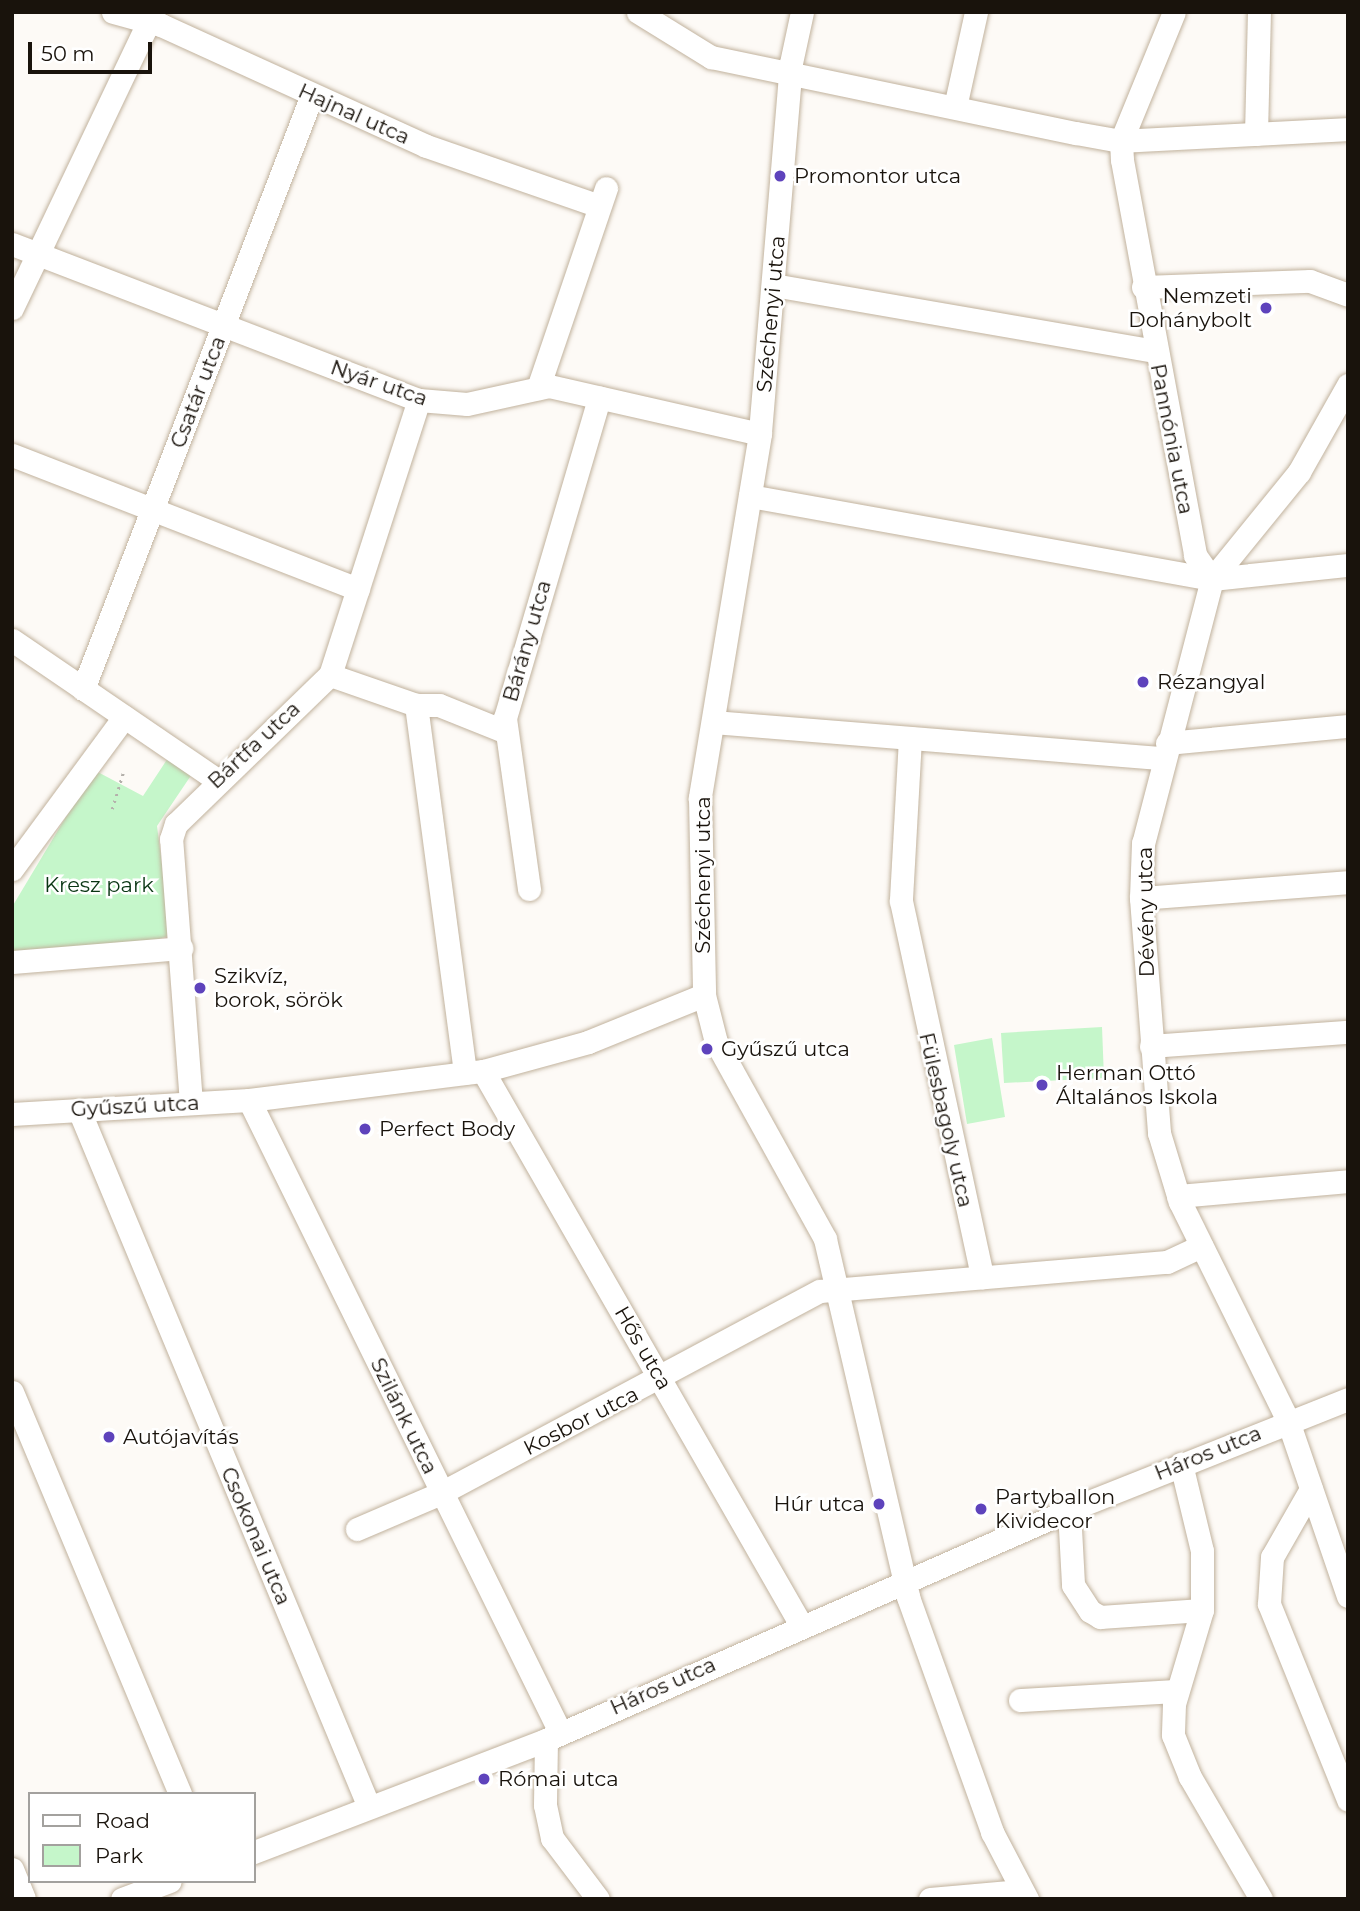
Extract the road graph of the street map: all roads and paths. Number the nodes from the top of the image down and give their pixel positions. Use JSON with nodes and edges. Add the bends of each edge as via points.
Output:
{"nodes":[{"id":1,"x":113,"y":12,"type":"edge"},
{"id":2,"x":638,"y":12,"type":"edge"},
{"id":3,"x":802,"y":12,"type":"edge"},
{"id":4,"x":976,"y":12,"type":"edge"},
{"id":5,"x":1174,"y":12,"type":"edge"},
{"id":6,"x":1259,"y":12,"type":"edge"},
{"id":7,"x":150,"y":16,"type":"edge"},
{"id":8,"x":793,"y":78,"type":"junction"},
{"id":9,"x":312,"y":95,"type":"junction"},
{"id":10,"x":955,"y":107,"type":"junction"},
{"id":11,"x":1348,"y":129,"type":"edge"},
{"id":12,"x":1256,"y":134,"type":"junction"},
{"id":13,"x":1121,"y":141,"type":"junction"},
{"id":14,"x":12,"y":244,"type":"edge"},
{"id":15,"x":37,"y":253,"type":"junction"},
{"id":16,"x":773,"y":285,"type":"junction"},
{"id":17,"x":1143,"y":287,"type":"junction"},
{"id":18,"x":1348,"y":295,"type":"edge"},
{"id":19,"x":12,"y":308,"type":"edge"},
{"id":20,"x":223,"y":326,"type":"junction"},
{"id":21,"x":1154,"y":351,"type":"junction"},
{"id":22,"x":538,"y":388,"type":"junction"},
{"id":23,"x":1345,"y":395,"type":"edge"},
{"id":24,"x":598,"y":398,"type":"junction"},
{"id":25,"x":419,"y":400,"type":"junction"},
{"id":26,"x":760,"y":434,"type":"junction"},
{"id":27,"x":12,"y":455,"type":"edge"},
{"id":28,"x":750,"y":496,"type":"junction"},
{"id":29,"x":152,"y":509,"type":"junction"},
{"id":30,"x":1348,"y":565,"type":"edge"},
{"id":31,"x":1212,"y":579,"type":"junction"},
{"id":32,"x":358,"y":589,"type":"junction"},
{"id":33,"x":14,"y":646,"type":"edge"},
{"id":34,"x":330,"y":675,"type":"junction"},
{"id":35,"x":83,"y":689,"type":"junction"},
{"id":36,"x":416,"y":705,"type":"junction"},
{"id":37,"x":124,"y":717,"type":"junction"},
{"id":38,"x":713,"y":722,"type":"junction"},
{"id":39,"x":1348,"y":726,"type":"edge"},
{"id":40,"x":506,"y":732,"type":"junction"},
{"id":41,"x":909,"y":738,"type":"junction"},
{"id":42,"x":1165,"y":751,"type":"junction"},
{"id":43,"x":123,"y":774,"type":"dead end"},
{"id":44,"x":216,"y":779,"type":"junction"},
{"id":45,"x":112,"y":809,"type":"dead end"},
{"id":46,"x":12,"y":869,"type":"edge"},
{"id":47,"x":1348,"y":882,"type":"edge"},
{"id":48,"x":529,"y":889,"type":"dead end"},
{"id":49,"x":1142,"y":898,"type":"junction"},
{"id":50,"x":181,"y":948,"type":"junction"},
{"id":51,"x":12,"y":962,"type":"edge"},
{"id":52,"x":704,"y":995,"type":"junction"},
{"id":53,"x":1348,"y":1032,"type":"edge"},
{"id":54,"x":1151,"y":1046,"type":"junction"},
{"id":55,"x":474,"y":1072,"type":"junction"},
{"id":56,"x":250,"y":1100,"type":"junction"},
{"id":57,"x":191,"y":1103,"type":"junction"},
{"id":58,"x":79,"y":1110,"type":"junction"},
{"id":59,"x":12,"y":1114,"type":"edge"},
{"id":60,"x":1348,"y":1181,"type":"edge"},
{"id":61,"x":1178,"y":1196,"type":"junction"},
{"id":62,"x":1202,"y":1246,"type":"junction"},
{"id":63,"x":982,"y":1277,"type":"junction"},
{"id":64,"x":839,"y":1287,"type":"junction"},
{"id":65,"x":661,"y":1379,"type":"junction"},
{"id":66,"x":12,"y":1392,"type":"edge"},
{"id":67,"x":1348,"y":1399,"type":"edge"},
{"id":68,"x":1288,"y":1421,"type":"junction"},
{"id":69,"x":1181,"y":1464,"type":"junction"},
{"id":70,"x":1311,"y":1489,"type":"junction"},
{"id":71,"x":441,"y":1493,"type":"junction"},
{"id":72,"x":1069,"y":1510,"type":"junction"},
{"id":73,"x":357,"y":1529,"type":"dead end"},
{"id":74,"x":1338,"y":1536,"type":"edge"},
{"id":75,"x":904,"y":1580,"type":"junction"},
{"id":76,"x":1348,"y":1596,"type":"edge"},
{"id":77,"x":1202,"y":1610,"type":"junction"},
{"id":78,"x":801,"y":1625,"type":"junction"},
{"id":79,"x":1177,"y":1691,"type":"junction"},
{"id":80,"x":1020,"y":1700,"type":"dead end"},
{"id":81,"x":553,"y":1736,"type":"junction"},
{"id":82,"x":179,"y":1792,"type":"edge"},
{"id":83,"x":1348,"y":1800,"type":"edge"},
{"id":84,"x":369,"y":1807,"type":"junction"},
{"id":85,"x":256,"y":1851,"type":"edge"},
{"id":86,"x":12,"y":1869,"type":"edge"},
{"id":87,"x":165,"y":1883,"type":"edge"},
{"id":88,"x":1024,"y":1895,"type":"edge"},
{"id":89,"x":24,"y":1899,"type":"edge"},
{"id":90,"x":122,"y":1899,"type":"edge"},
{"id":91,"x":598,"y":1899,"type":"edge"},
{"id":92,"x":930,"y":1899,"type":"edge"},
{"id":93,"x":1261,"y":1899,"type":"edge"}],
"edges":[{"from":1,"to":7,"type":"street","name":"Hajnal utca"},
{"from":2,"to":8,"type":"street","via":[[711,57]]},
{"from":3,"to":8,"type":"street","name":"Széchenyi utca"},
{"from":4,"to":10,"type":"street"},
{"from":5,"to":13,"type":"street"},
{"from":6,"to":12,"type":"street"},
{"from":7,"to":9,"type":"street","name":"Hajnal utca"},
{"from":7,"to":15,"type":"street"},
{"from":8,"to":10,"type":"street"},
{"from":8,"to":16,"type":"street","name":"Széchenyi utca"},
{"from":9,"to":20,"type":"street","name":"Csatár utca"},
{"from":9,"to":22,"type":"street","name":"Hajnal utca","via":[[426,146],[603,197]]},
{"from":10,"to":13,"type":"street"},
{"from":11,"to":12,"type":"street"},
{"from":12,"to":13,"type":"street"},
{"from":13,"to":17,"type":"street","name":"Pannónia utca"},
{"from":14,"to":15,"type":"street","name":"Nyár utca"},
{"from":15,"to":19,"type":"street"},
{"from":15,"to":20,"type":"street","name":"Nyár utca"},
{"from":16,"to":21,"type":"street"},
{"from":16,"to":26,"type":"street","name":"Széchenyi utca"},
{"from":17,"to":18,"type":"street","via":[[1310,281]]},
{"from":17,"to":21,"type":"street","name":"Pannónia utca"},
{"from":20,"to":25,"type":"street","name":"Nyár utca"},
{"from":20,"to":29,"type":"street","name":"Csatár utca"},
{"from":21,"to":31,"type":"street","name":"Pannónia utca","via":[[1195,555]]},
{"from":22,"to":24,"type":"street","name":"Nyár utca"},
{"from":22,"to":25,"type":"street","name":"Nyár utca","via":[[467,404]]},
{"from":23,"to":31,"type":"street","name":"Dévény utca","via":[[1299,472]]},
{"from":24,"to":26,"type":"street","name":"Nyár utca"},
{"from":24,"to":40,"type":"street","name":"Bárány utca"},
{"from":25,"to":32,"type":"street","name":"Bártfa utca"},
{"from":26,"to":28,"type":"street","name":"Széchenyi utca"},
{"from":27,"to":29,"type":"street"},
{"from":28,"to":31,"type":"street"},
{"from":28,"to":38,"type":"street","name":"Széchenyi utca"},
{"from":29,"to":32,"type":"street"},
{"from":29,"to":35,"type":"street","name":"Csatár utca"},
{"from":30,"to":31,"type":"street"},
{"from":31,"to":42,"type":"street","name":"Dévény utca"},
{"from":32,"to":34,"type":"street","name":"Bártfa utca"},
{"from":33,"to":35,"type":"street"},
{"from":34,"to":36,"type":"street"},
{"from":34,"to":44,"type":"street","name":"Bártfa utca"},
{"from":35,"to":37,"type":"street"},
{"from":36,"to":40,"type":"street","via":[[439,705]]},
{"from":36,"to":55,"type":"street"},
{"from":37,"to":44,"type":"street"},
{"from":37,"to":46,"type":"street"},
{"from":38,"to":41,"type":"street"},
{"from":38,"to":52,"type":"street","name":"Széchenyi utca","via":[[700,798]]},
{"from":39,"to":42,"type":"street"},
{"from":40,"to":48,"type":"street","name":"Bárány utca"},
{"from":41,"to":42,"type":"street"},
{"from":41,"to":63,"type":"street","name":"Fülesbagoly utca","via":[[901,901]]},
{"from":42,"to":49,"type":"street","name":"Dévény utca","via":[[1143,843]]},
{"from":43,"to":45,"type":"path"},
{"from":44,"to":50,"type":"street","name":"Bártfa utca","via":[[186,808],[171,839]]},
{"from":47,"to":49,"type":"street"},
{"from":49,"to":54,"type":"street","name":"Dévény utca"},
{"from":50,"to":51,"type":"street"},
{"from":50,"to":57,"type":"street","name":"Bártfa utca"},
{"from":52,"to":55,"type":"street","name":"Gyűszű utca","via":[[588,1042]]},
{"from":52,"to":64,"type":"street","name":"Széchenyi utca","via":[[716,1042],[825,1239]]},
{"from":53,"to":54,"type":"street"},
{"from":54,"to":61,"type":"street","name":"Dévény utca","via":[[1159,1133]]},
{"from":55,"to":56,"type":"street","name":"Gyűszű utca"},
{"from":55,"to":65,"type":"street","name":"Hős utca"},
{"from":56,"to":57,"type":"street","name":"Gyűszű utca"},
{"from":56,"to":71,"type":"street","name":"Szilánk utca"},
{"from":57,"to":58,"type":"street","name":"Gyűszű utca"},
{"from":58,"to":59,"type":"street","name":"Gyűszű utca"},
{"from":58,"to":84,"type":"street","name":"Csokonai utca"},
{"from":60,"to":61,"type":"street"},
{"from":61,"to":62,"type":"street","name":"Dévény utca"},
{"from":62,"to":63,"type":"street","via":[[1167,1262]]},
{"from":62,"to":68,"type":"street","name":"Dévény utca"},
{"from":63,"to":64,"type":"street","name":"Kosbor utca"},
{"from":64,"to":65,"type":"street","name":"Kosbor utca","via":[[820,1291]]},
{"from":64,"to":75,"type":"street","name":"Széchenyi utca"},
{"from":65,"to":71,"type":"street","name":"Kosbor utca"},
{"from":65,"to":78,"type":"street","name":"Hős utca"},
{"from":66,"to":82,"type":"street"},
{"from":67,"to":68,"type":"street","name":"Háros utca"},
{"from":68,"to":69,"type":"street","name":"Háros utca"},
{"from":68,"to":70,"type":"street","name":"Dévény utca"},
{"from":69,"to":72,"type":"street","name":"Háros utca"},
{"from":69,"to":77,"type":"street","via":[[1202,1551]]},
{"from":70,"to":74,"type":"street","name":"Dévény utca"},
{"from":70,"to":83,"type":"street","via":[[1272,1557],[1269,1604]]},
{"from":71,"to":73,"type":"street","name":"Kosbor utca"},
{"from":71,"to":81,"type":"street","name":"Szilánk utca"},
{"from":72,"to":75,"type":"street","name":"Háros utca"},
{"from":72,"to":77,"type":"street","via":[[1073,1585],[1090,1612],[1100,1617]]},
{"from":74,"to":76,"type":"street","name":"Dévény utca"},
{"from":75,"to":78,"type":"street","name":"Háros utca"},
{"from":75,"to":88,"type":"street","via":[[992,1832]]},
{"from":77,"to":79,"type":"street"},
{"from":78,"to":81,"type":"street","name":"Háros utca"},
{"from":79,"to":80,"type":"street"},
{"from":79,"to":93,"type":"street","via":[[1163,1717],[1190,1777]]},
{"from":81,"to":84,"type":"street","name":"Háros utca"},
{"from":81,"to":91,"type":"street","via":[[545,1805],[552,1838]]},
{"from":84,"to":85,"type":"street","name":"Háros utca"},
{"from":86,"to":89,"type":"street"},
{"from":87,"to":90,"type":"street"},
{"from":88,"to":92,"type":"street"}]}
